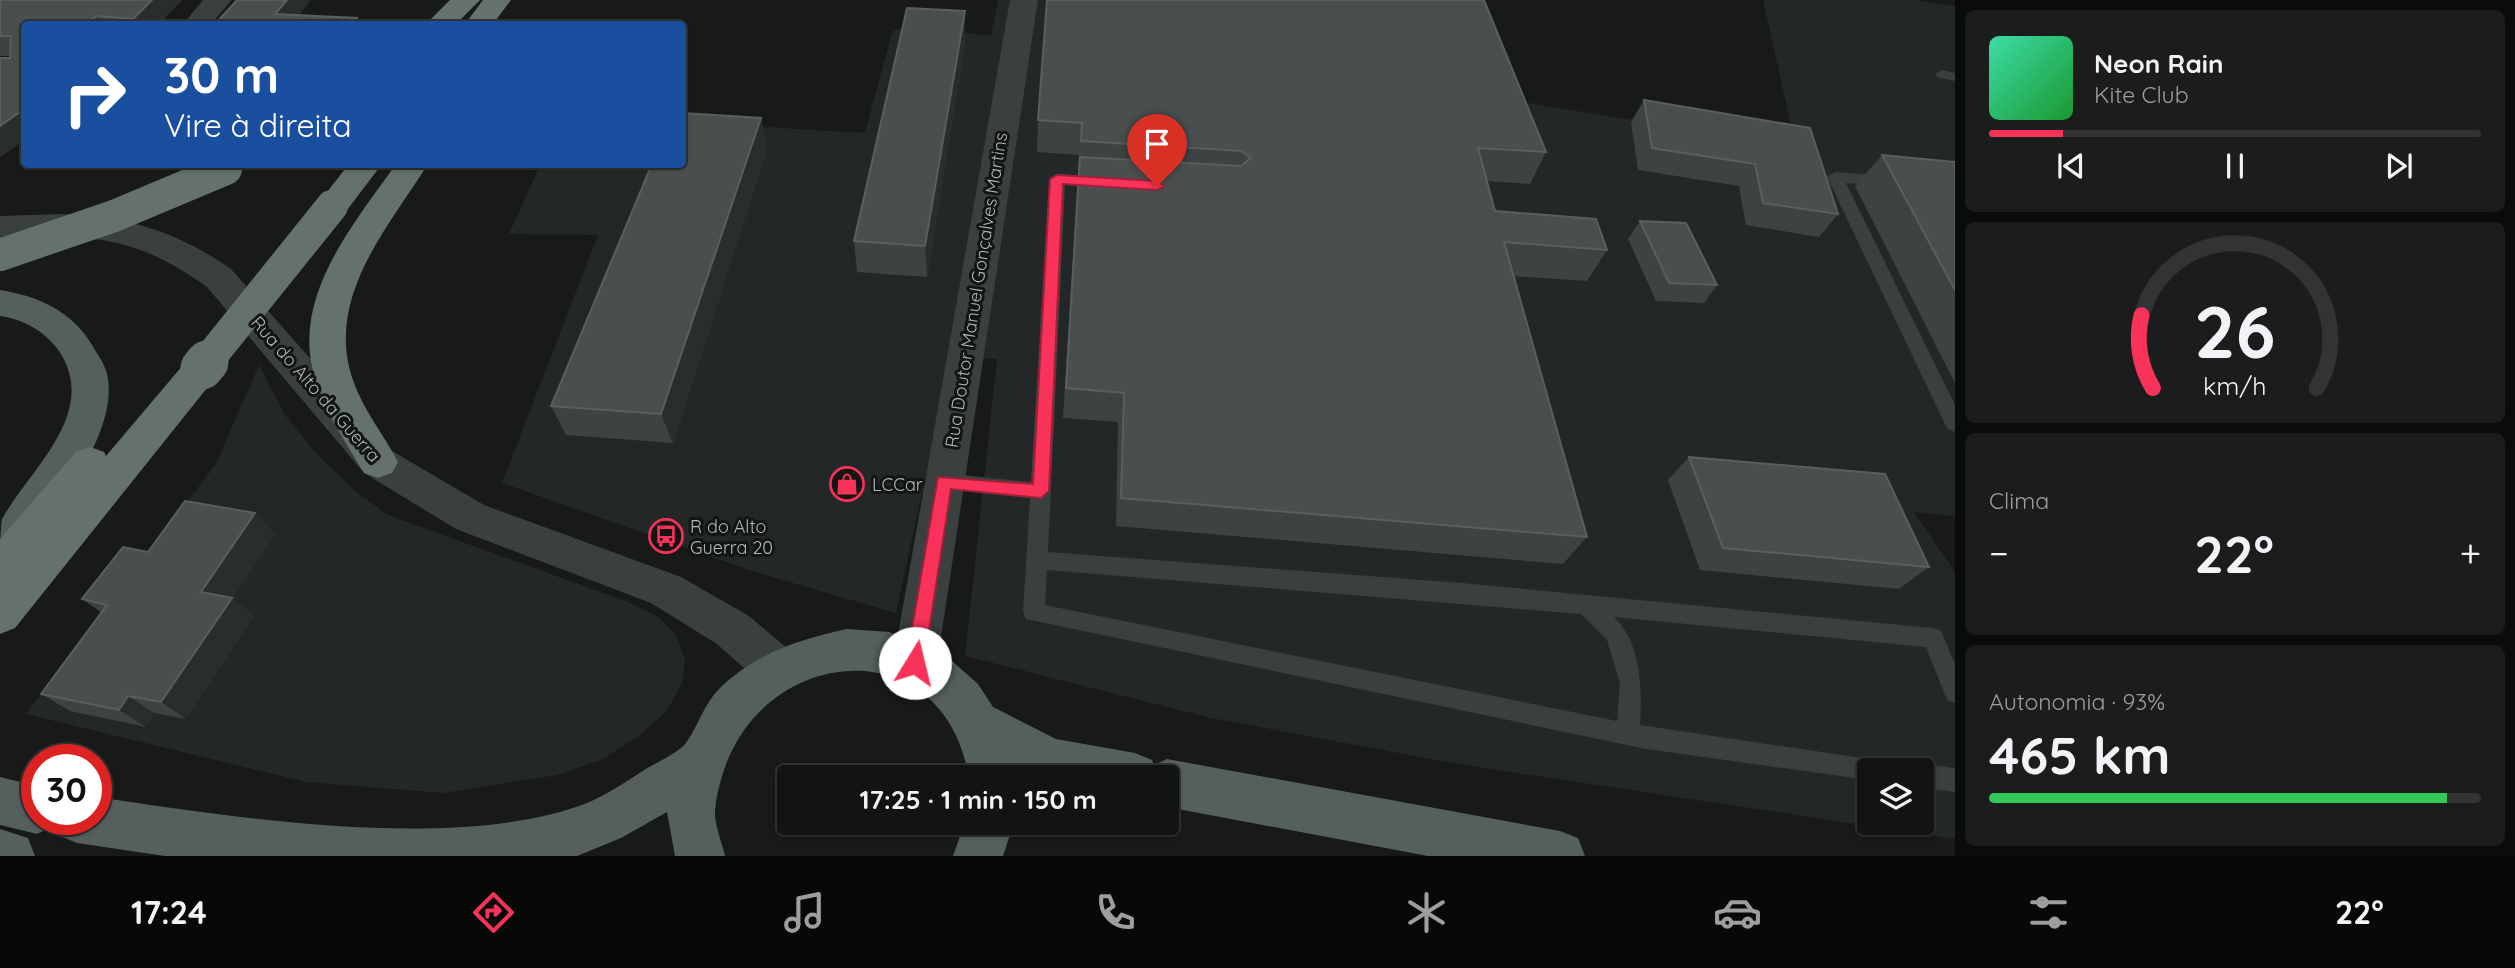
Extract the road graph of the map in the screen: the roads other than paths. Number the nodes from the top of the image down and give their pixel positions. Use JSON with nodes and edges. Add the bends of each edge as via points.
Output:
{"nodes":[{"id":1,"x":218,"y":0,"type":"edge"},
{"id":2,"x":466,"y":0,"type":"edge"},
{"id":3,"x":475,"y":0,"type":"edge"},
{"id":4,"x":497,"y":0,"type":"edge"},
{"id":5,"x":519,"y":0,"type":"edge"},
{"id":6,"x":1024,"y":0,"type":"edge"},
{"id":7,"x":200,"y":21,"type":"edge"},
{"id":8,"x":443,"y":21,"type":"edge"},
{"id":9,"x":458,"y":21,"type":"edge"},
{"id":10,"x":481,"y":21,"type":"edge"},
{"id":11,"x":506,"y":21,"type":"edge"},
{"id":12,"x":228,"y":168,"type":"edge"},
{"id":13,"x":338,"y":168,"type":"edge"},
{"id":14,"x":362,"y":168,"type":"edge"},
{"id":15,"x":410,"y":168,"type":"edge"},
{"id":16,"x":1125,"y":183,"type":"edge"},
{"id":17,"x":1902,"y":183,"type":"edge"},
{"id":18,"x":320,"y":205,"type":"junction"},
{"id":19,"x":0,"y":227,"type":"edge"},
{"id":20,"x":0,"y":255,"type":"edge"},
{"id":21,"x":0,"y":303,"type":"edge"},
{"id":22,"x":189,"y":365,"type":"junction"},
{"id":23,"x":1955,"y":424,"type":"edge"},
{"id":24,"x":378,"y":462,"type":"junction"},
{"id":25,"x":944,"y":481,"type":"junction"},
{"id":26,"x":1041,"y":491,"type":"junction"},
{"id":27,"x":0,"y":554,"type":"edge"},
{"id":28,"x":1037,"y":560,"type":"junction"},
{"id":29,"x":0,"y":569,"type":"edge"},
{"id":30,"x":1586,"y":605,"type":"junction"},
{"id":31,"x":0,"y":614,"type":"edge"},
{"id":32,"x":915,"y":663,"type":"junction"},
{"id":33,"x":778,"y":669,"type":"junction"},
{"id":34,"x":1955,"y":692,"type":"edge"},
{"id":35,"x":978,"y":723,"type":"junction"},
{"id":36,"x":1628,"y":734,"type":"junction"},
{"id":37,"x":699,"y":762,"type":"junction"},
{"id":38,"x":991,"y":765,"type":"edge"},
{"id":39,"x":1072,"y":765,"type":"edge"},
{"id":40,"x":1857,"y":767,"type":"edge"},
{"id":41,"x":1934,"y":777,"type":"edge"},
{"id":42,"x":1955,"y":780,"type":"edge"},
{"id":43,"x":1179,"y":785,"type":"edge"},
{"id":44,"x":0,"y":802,"type":"edge"},
{"id":45,"x":21,"y":807,"type":"edge"},
{"id":46,"x":112,"y":824,"type":"edge"},
{"id":47,"x":985,"y":835,"type":"edge"},
{"id":48,"x":0,"y":854,"type":"edge"},
{"id":49,"x":10,"y":856,"type":"edge"},
{"id":50,"x":700,"y":856,"type":"edge"},
{"id":51,"x":978,"y":856,"type":"edge"},
{"id":52,"x":1560,"y":856,"type":"edge"}],
"edges":[{"from":1,"to":7,"type":"street"},
{"from":2,"to":8,"type":"highway"},
{"from":3,"to":9,"type":"highway"},
{"from":4,"to":10,"type":"highway"},
{"from":5,"to":11,"type":"highway"},
{"from":6,"to":25,"type":"street","name":"Rua Doutor Manuel Gonçalves Martins"},
{"from":12,"to":20,"type":"highway","bridge":true,"via":[[157,201]]},
{"from":13,"to":18,"type":"highway"},
{"from":14,"to":18,"type":"highway"},
{"from":15,"to":24,"type":"highway","via":[[343,270],[330,308],[330,365],[345,407]]},
{"from":16,"to":26,"type":"lane","via":[[1057,179]]},
{"from":17,"to":23,"type":"lane","via":[[1835,177]]},
{"from":18,"to":22,"type":"highway","bridge":true},
{"from":19,"to":24,"type":"street","name":"Rua do Alto da Guerra","via":[[85,225],[127,230],[161,239],[188,253],[219,278]]},
{"from":21,"to":27,"type":"main road","via":[[16,305],[67,332],[89,375],[88,414],[75,442]]},
{"from":22,"to":29,"type":"highway"},
{"from":22,"to":31,"type":"highway"},
{"from":24,"to":33,"type":"street","name":"Rua do Alto da Guerra","via":[[470,517],[666,590],[733,630]]},
{"from":25,"to":26,"type":"lane"},
{"from":25,"to":32,"type":"street","name":"Rua Doutor Manuel Gonçalves Martins"},
{"from":26,"to":28,"type":"lane"},
{"from":28,"to":30,"type":"lane"},
{"from":28,"to":36,"type":"lane","via":[[1034,612]]},
{"from":30,"to":34,"type":"lane","via":[[1933,638]]},
{"from":30,"to":36,"type":"lane","via":[[1616,634],[1631,683]]},
{"from":32,"to":33,"type":"main road","via":[[882,652],[847,649],[812,655]]},
{"from":32,"to":35,"type":"main road","via":[[961,698]]},
{"from":33,"to":37,"type":"main road","via":[[730,708]]},
{"from":35,"to":38,"type":"main road"},
{"from":35,"to":39,"type":"main road","via":[[1051,761]]},
{"from":36,"to":40,"type":"lane"},
{"from":37,"to":46,"type":"main road","via":[[635,804],[588,827],[513,847],[429,854],[319,852]]},
{"from":37,"to":50,"type":"main road","via":[[691,814]]},
{"from":41,"to":42,"type":"lane"},
{"from":43,"to":52,"type":"main road"},
{"from":44,"to":45,"type":"main road"},
{"from":47,"to":51,"type":"main road"},
{"from":48,"to":49,"type":"main road"}]}
